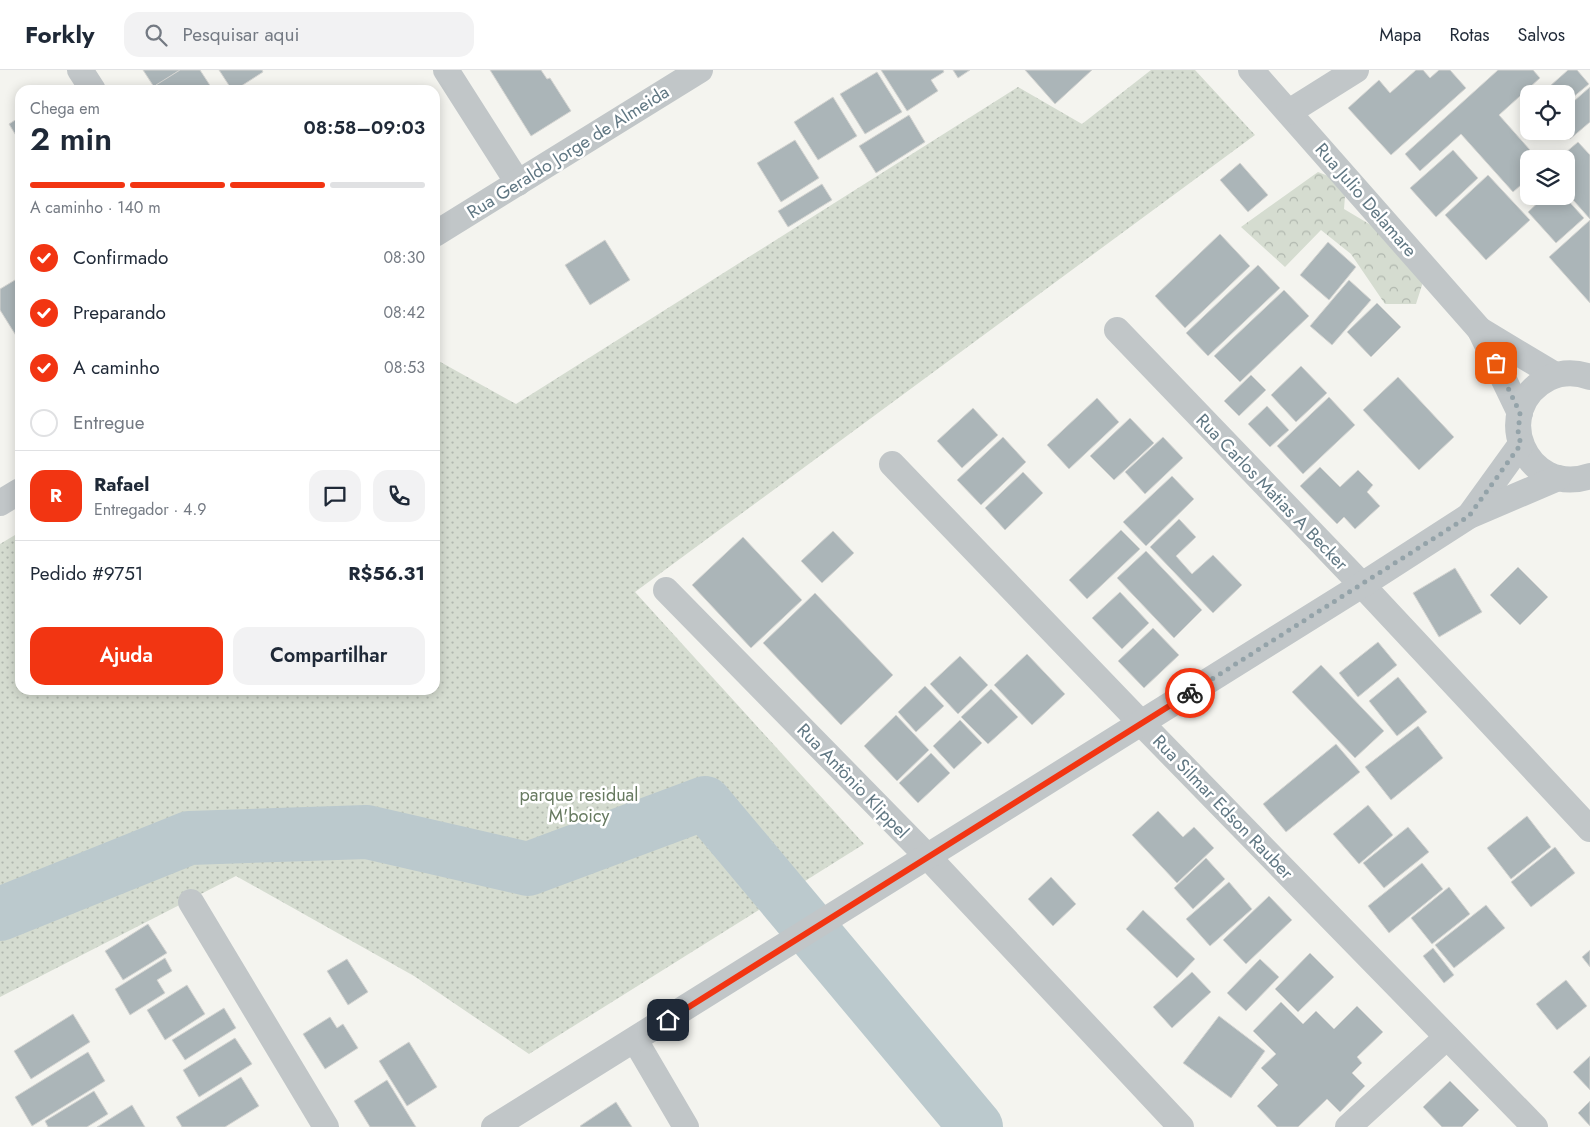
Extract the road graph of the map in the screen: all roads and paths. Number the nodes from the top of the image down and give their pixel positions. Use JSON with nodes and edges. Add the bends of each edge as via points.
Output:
{"nodes":[{"id":1,"x":80,"y":70,"type":"edge"},
{"id":2,"x":446,"y":70,"type":"edge"},
{"id":3,"x":700,"y":70,"type":"edge"},
{"id":4,"x":1251,"y":70,"type":"edge"},
{"id":5,"x":1356,"y":70,"type":"edge"},
{"id":6,"x":90,"y":85,"type":"edge"},
{"id":7,"x":1290,"y":112,"type":"junction"},
{"id":8,"x":518,"y":183,"type":"junction"},
{"id":9,"x":440,"y":231,"type":"edge"},
{"id":10,"x":1117,"y":330,"type":"dead end"},
{"id":11,"x":1480,"y":330,"type":"junction"},
{"id":12,"x":1588,"y":373,"type":"edge"},
{"id":13,"x":1555,"y":375,"type":"junction"},
{"id":14,"x":1520,"y":413,"type":"junction"},
{"id":15,"x":1521,"y":444,"type":"junction"},
{"id":16,"x":892,"y":464,"type":"dead end"},
{"id":17,"x":1580,"y":479,"type":"edge"},
{"id":18,"x":1469,"y":516,"type":"junction"},
{"id":19,"x":1362,"y":585,"type":"junction"},
{"id":20,"x":666,"y":590,"type":"dead end"},
{"id":21,"x":1141,"y":723,"type":"junction"},
{"id":22,"x":1590,"y":830,"type":"edge"},
{"id":23,"x":928,"y":857,"type":"junction"},
{"id":24,"x":191,"y":902,"type":"dead end"},
{"id":25,"x":1447,"y":1037,"type":"junction"},
{"id":26,"x":635,"y":1040,"type":"junction"},
{"id":27,"x":326,"y":1127,"type":"edge"},
{"id":28,"x":494,"y":1127,"type":"edge"},
{"id":29,"x":686,"y":1127,"type":"edge"},
{"id":30,"x":1181,"y":1127,"type":"edge"},
{"id":31,"x":1348,"y":1127,"type":"edge"},
{"id":32,"x":1535,"y":1127,"type":"edge"}],
"edges":[{"from":1,"to":6,"type":"street"},
{"from":2,"to":8,"type":"street"},
{"from":3,"to":8,"type":"street","name":"Rua Geraldo Jorge de Almeida"},
{"from":4,"to":7,"type":"street","name":"Rua Julio Delamare"},
{"from":5,"to":7,"type":"street"},
{"from":7,"to":11,"type":"street","name":"Rua Julio Delamare"},
{"from":8,"to":9,"type":"street","name":"Rua Geraldo Jorge de Almeida"},
{"from":10,"to":19,"type":"street","name":"Rua Carlos Matias A Becker"},
{"from":11,"to":13,"type":"street","name":"Rua Julio Delamare"},
{"from":11,"to":14,"type":"street","name":"Rua Julio Delamare"},
{"from":12,"to":13,"type":"street"},
{"from":13,"to":14,"type":"street","via":[[1539,383],[1527,396]]},
{"from":14,"to":15,"type":"street","via":[[1518,434]]},
{"from":15,"to":17,"type":"street","via":[[1529,459],[1542,471]]},
{"from":15,"to":18,"type":"street"},
{"from":16,"to":21,"type":"street","name":"Rua Silmar Edson Rauber"},
{"from":17,"to":18,"type":"street"},
{"from":18,"to":19,"type":"street"},
{"from":19,"to":21,"type":"street"},
{"from":19,"to":22,"type":"street","name":"Rua Carlos Matias A Becker"},
{"from":20,"to":23,"type":"street","name":"Rua Antônio Klippel"},
{"from":21,"to":23,"type":"street"},
{"from":21,"to":25,"type":"street","name":"Rua Silmar Edson Rauber"},
{"from":23,"to":26,"type":"street"},
{"from":23,"to":30,"type":"street","name":"Rua Antônio Klippel"},
{"from":24,"to":27,"type":"street"},
{"from":25,"to":31,"type":"street"},
{"from":25,"to":32,"type":"street","name":"Rua Silmar Edson Rauber"},
{"from":26,"to":28,"type":"street"},
{"from":26,"to":29,"type":"street"}]}
